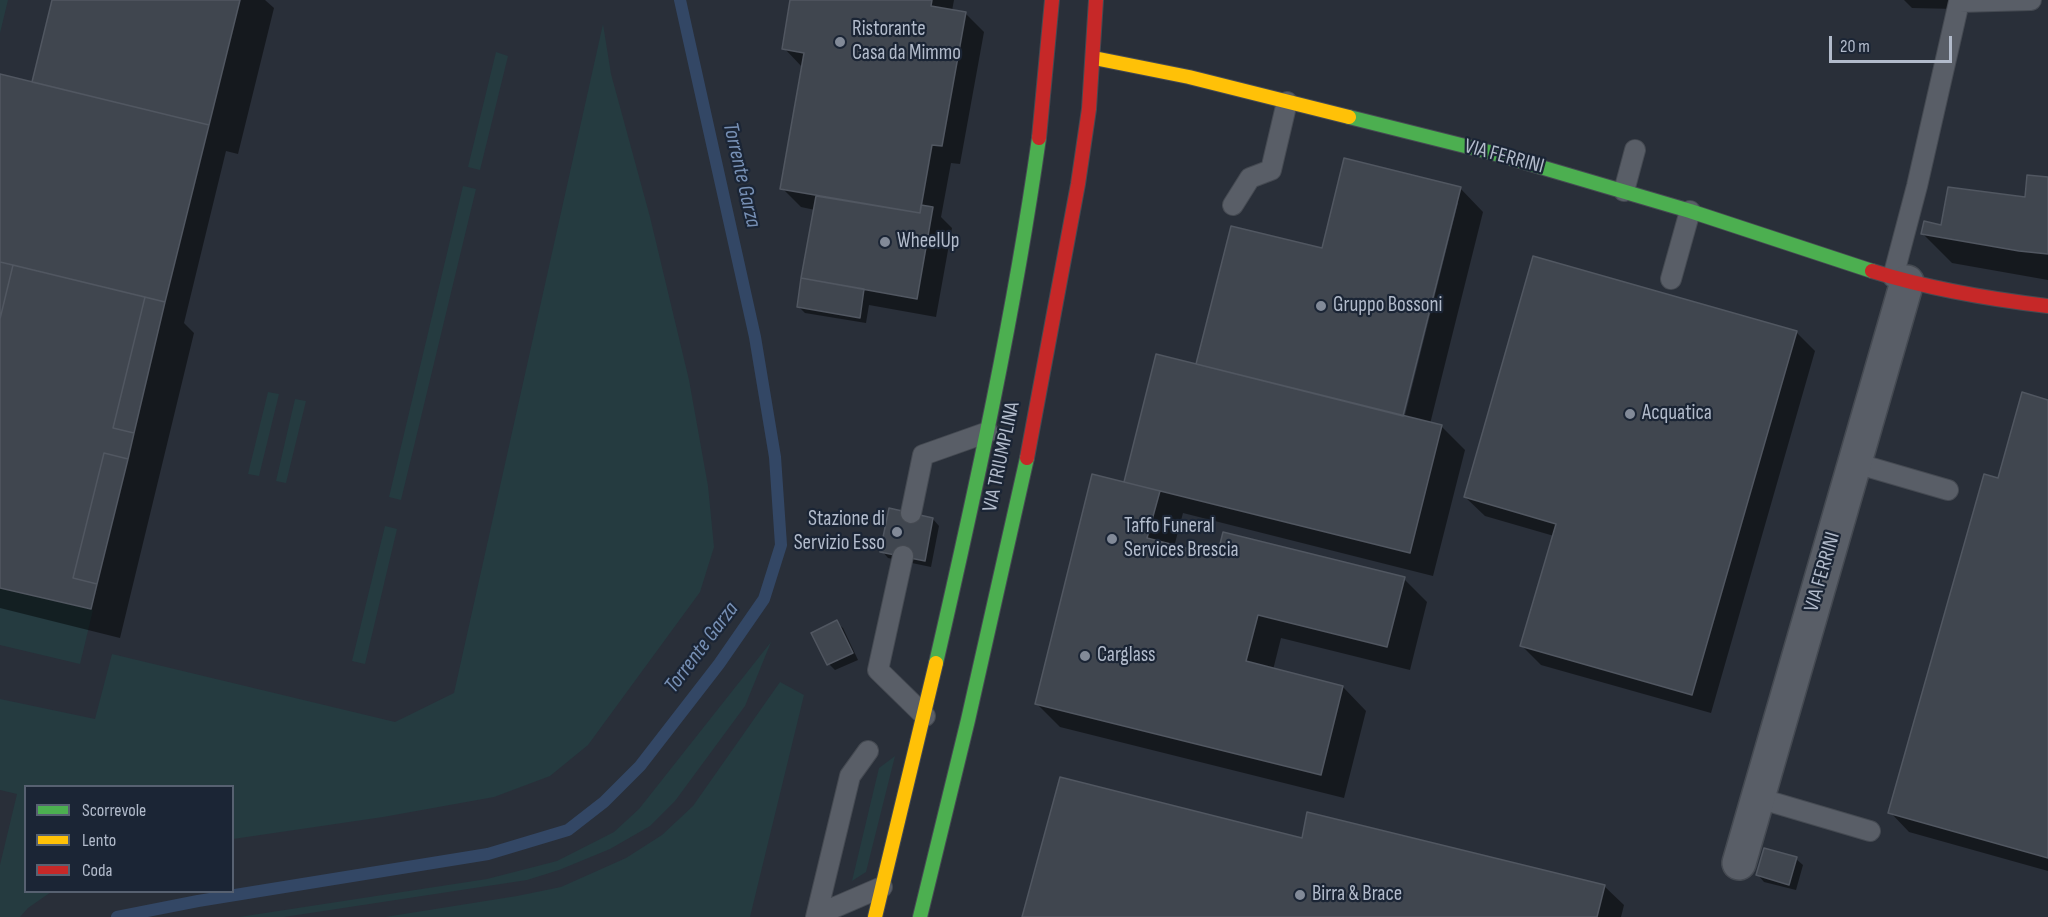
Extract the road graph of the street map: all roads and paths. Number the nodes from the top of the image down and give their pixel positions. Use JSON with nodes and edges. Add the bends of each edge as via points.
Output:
{"nodes":[{"id":1,"x":1052,"y":0,"type":"edge"},
{"id":2,"x":1096,"y":0,"type":"edge"},
{"id":3,"x":2031,"y":0,"type":"edge"},
{"id":4,"x":1094,"y":58,"type":"junction"},
{"id":5,"x":1287,"y":102,"type":"junction"},
{"id":6,"x":1635,"y":150,"type":"dead end"},
{"id":7,"x":1624,"y":191,"type":"junction"},
{"id":8,"x":1233,"y":205,"type":"dead end"},
{"id":9,"x":1690,"y":212,"type":"junction"},
{"id":10,"x":1671,"y":279,"type":"dead end"},
{"id":11,"x":1900,"y":279,"type":"junction"},
{"id":12,"x":2048,"y":306,"type":"edge"},
{"id":13,"x":987,"y":432,"type":"junction"},
{"id":14,"x":1855,"y":463,"type":"junction"},
{"id":15,"x":1948,"y":490,"type":"dead end"},
{"id":16,"x":911,"y":513,"type":"dead end"},
{"id":17,"x":903,"y":556,"type":"dead end"},
{"id":18,"x":925,"y":716,"type":"junction"},
{"id":19,"x":868,"y":751,"type":"dead end"},
{"id":20,"x":1758,"y":798,"type":"junction"},
{"id":21,"x":1870,"y":831,"type":"dead end"},
{"id":22,"x":1739,"y":863,"type":"dead end"},
{"id":23,"x":882,"y":886,"type":"junction"},
{"id":24,"x":817,"y":916,"type":"edge"},
{"id":25,"x":875,"y":917,"type":"edge"},
{"id":26,"x":920,"y":917,"type":"edge"}],
"edges":[{"from":1,"to":13,"type":"main road","name":"VIA TRIUMPLINA","via":[[1043,102],[1022,245]]},
{"from":2,"to":4,"type":"main road","name":"VIA TRIUMPLINA"},
{"from":3,"to":11,"type":"lane","via":[[1959,2]]},
{"from":4,"to":5,"type":"main road","name":"VIA FERRINI"},
{"from":4,"to":26,"type":"main road","name":"VIA TRIUMPLINA","via":[[1084,149],[1032,436]]},
{"from":5,"to":7,"type":"main road","name":"VIA FERRINI","via":[[1492,153]]},
{"from":5,"to":8,"type":"lane","via":[[1271,170],[1250,178]]},
{"from":6,"to":7,"type":"lane"},
{"from":7,"to":9,"type":"main road","name":"VIA FERRINI"},
{"from":9,"to":10,"type":"lane"},
{"from":9,"to":11,"type":"main road","name":"VIA FERRINI"},
{"from":11,"to":12,"type":"main road","name":"VIA FERRINI","via":[[1976,297]]},
{"from":11,"to":14,"type":"street","name":"VIA FERRINI"},
{"from":13,"to":16,"type":"lane","via":[[923,455]]},
{"from":13,"to":18,"type":"main road","name":"VIA TRIUMPLINA"},
{"from":14,"to":15,"type":"lane"},
{"from":14,"to":20,"type":"street","name":"VIA FERRINI"},
{"from":17,"to":18,"type":"lane","via":[[878,670]]},
{"from":18,"to":23,"type":"main road","name":"VIA TRIUMPLINA"},
{"from":19,"to":24,"type":"lane","via":[[850,776]]},
{"from":20,"to":21,"type":"lane"},
{"from":20,"to":22,"type":"street","name":"VIA FERRINI"},
{"from":23,"to":24,"type":"lane"},
{"from":23,"to":25,"type":"main road","name":"VIA TRIUMPLINA"}]}
